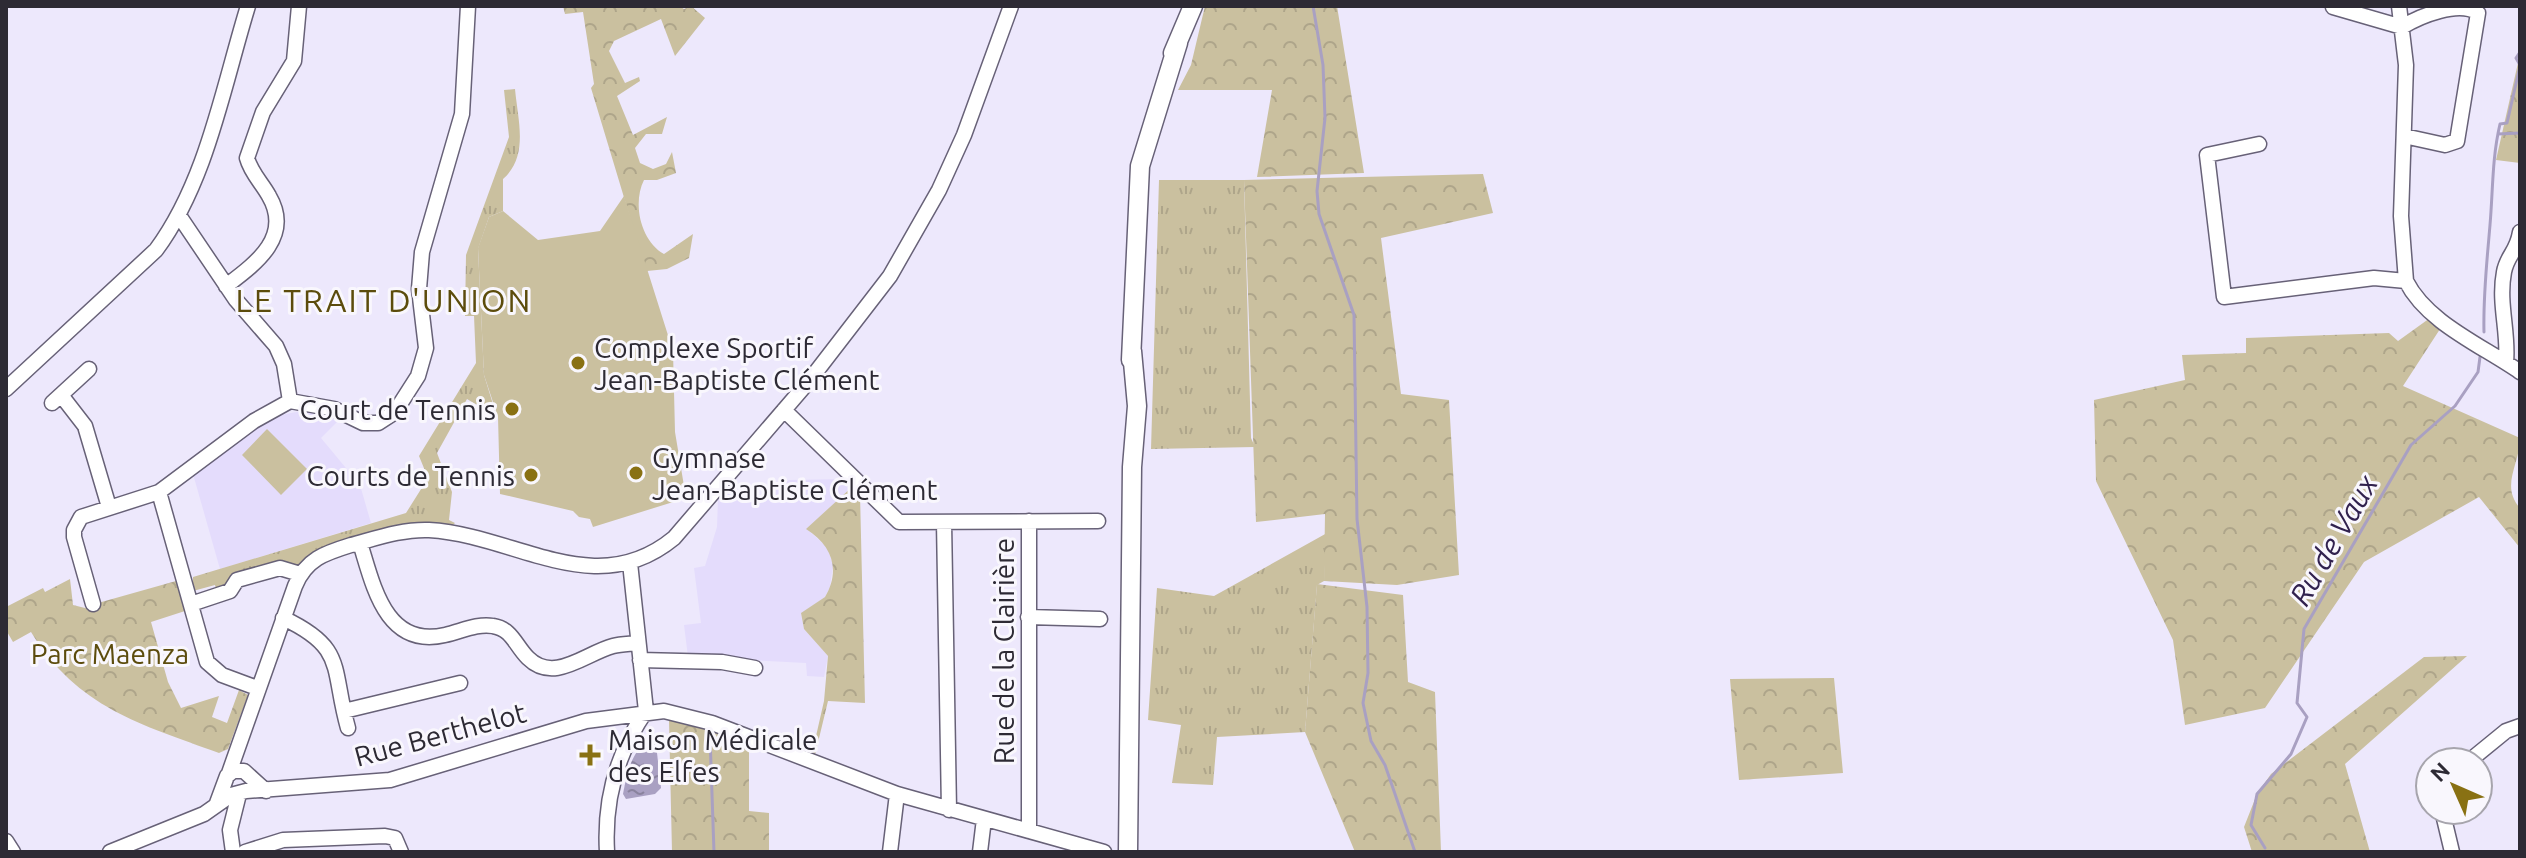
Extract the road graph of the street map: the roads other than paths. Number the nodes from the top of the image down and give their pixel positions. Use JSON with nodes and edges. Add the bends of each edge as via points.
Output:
{"nodes":[{"id":1,"x":248,"y":6,"type":"edge"},
{"id":2,"x":299,"y":6,"type":"edge"},
{"id":3,"x":468,"y":6,"type":"edge"},
{"id":4,"x":1011,"y":6,"type":"edge"},
{"id":5,"x":1186,"y":6,"type":"edge"},
{"id":6,"x":1193,"y":6,"type":"edge"},
{"id":7,"x":2399,"y":6,"type":"edge"},
{"id":8,"x":2333,"y":7,"type":"edge"},
{"id":9,"x":2402,"y":27,"type":"junction"},
{"id":10,"x":1179,"y":39,"type":"junction"},
{"id":11,"x":2404,"y":136,"type":"junction"},
{"id":12,"x":2259,"y":144,"type":"dead end"},
{"id":13,"x":180,"y":217,"type":"junction"},
{"id":14,"x":2520,"y":232,"type":"edge"},
{"id":15,"x":2406,"y":281,"type":"junction"},
{"id":16,"x":226,"y":286,"type":"junction"},
{"id":17,"x":2506,"y":362,"type":"junction"},
{"id":18,"x":89,"y":369,"type":"dead end"},
{"id":19,"x":2520,"y":372,"type":"edge"},
{"id":20,"x":6,"y":389,"type":"edge"},
{"id":21,"x":290,"y":401,"type":"junction"},
{"id":22,"x":784,"y":410,"type":"junction"},
{"id":23,"x":159,"y":492,"type":"junction"},
{"id":24,"x":109,"y":507,"type":"junction"},
{"id":25,"x":1029,"y":521,"type":"junction"},
{"id":26,"x":1098,"y":521,"type":"dead end"},
{"id":27,"x":944,"y":522,"type":"junction"},
{"id":28,"x":360,"y":543,"type":"junction"},
{"id":29,"x":630,"y":563,"type":"junction"},
{"id":30,"x":300,"y":574,"type":"junction"},
{"id":31,"x":93,"y":604,"type":"dead end"},
{"id":32,"x":191,"y":604,"type":"junction"},
{"id":33,"x":1028,"y":617,"type":"junction"},
{"id":34,"x":283,"y":618,"type":"junction"},
{"id":35,"x":1100,"y":619,"type":"dead end"},
{"id":36,"x":638,"y":643,"type":"junction"},
{"id":37,"x":640,"y":660,"type":"junction"},
{"id":38,"x":755,"y":668,"type":"dead end"},
{"id":39,"x":460,"y":683,"type":"dead end"},
{"id":40,"x":257,"y":688,"type":"junction"},
{"id":41,"x":344,"y":711,"type":"junction"},
{"id":42,"x":646,"y":711,"type":"junction"},
{"id":43,"x":2520,"y":726,"type":"edge"},
{"id":44,"x":348,"y":728,"type":"dead end"},
{"id":45,"x":2488,"y":746,"type":"edge"},
{"id":46,"x":238,"y":784,"type":"junction"},
{"id":47,"x":897,"y":794,"type":"junction"},
{"id":48,"x":949,"y":810,"type":"junction"},
{"id":49,"x":210,"y":811,"type":"junction"},
{"id":50,"x":984,"y":819,"type":"junction"},
{"id":51,"x":232,"y":820,"type":"junction"},
{"id":52,"x":2446,"y":826,"type":"edge"},
{"id":53,"x":1029,"y":831,"type":"junction"},
{"id":54,"x":6,"y":841,"type":"edge"},
{"id":55,"x":1070,"y":847,"type":"edge"},
{"id":56,"x":13,"y":852,"type":"edge"},
{"id":57,"x":110,"y":852,"type":"edge"},
{"id":58,"x":233,"y":852,"type":"edge"},
{"id":59,"x":245,"y":852,"type":"edge"},
{"id":60,"x":401,"y":852,"type":"edge"},
{"id":61,"x":607,"y":852,"type":"edge"},
{"id":62,"x":890,"y":852,"type":"edge"},
{"id":63,"x":980,"y":852,"type":"edge"},
{"id":64,"x":1104,"y":852,"type":"edge"},
{"id":65,"x":1128,"y":852,"type":"edge"},
{"id":66,"x":2452,"y":852,"type":"edge"}],
"edges":[{"from":1,"to":13,"type":"street"},
{"from":2,"to":16,"type":"street","via":[[294,61],[263,112],[247,158],[275,207],[275,232],[264,255]]},
{"from":3,"to":21,"type":"street","via":[[462,114],[422,252],[419,289],[426,348],[418,376],[395,412],[378,423]]},
{"from":4,"to":22,"type":"street","via":[[964,135],[913,237],[871,303]]},
{"from":5,"to":10,"type":"main road"},
{"from":6,"to":10,"type":"main road"},
{"from":7,"to":9,"type":"street"},
{"from":8,"to":9,"type":"street"},
{"from":9,"to":11,"type":"street"},
{"from":9,"to":11,"type":"street","via":[[2436,11],[2464,7],[2478,13],[2457,141],[2445,145]]},
{"from":10,"to":65,"type":"main road","via":[[1147,134],[1136,205]]},
{"from":11,"to":15,"type":"street","via":[[2401,216]]},
{"from":12,"to":15,"type":"street","via":[[2207,155],[2224,297],[2374,278]]},
{"from":13,"to":16,"type":"street"},
{"from":13,"to":20,"type":"street","via":[[156,250]]},
{"from":14,"to":17,"type":"street","via":[[2518,250],[2504,272]]},
{"from":15,"to":17,"type":"street","via":[[2440,318]]},
{"from":16,"to":21,"type":"street","via":[[276,346]]},
{"from":17,"to":19,"type":"street"},
{"from":18,"to":24,"type":"street","via":[[57,399],[85,426]]},
{"from":21,"to":23,"type":"street","via":[[254,421]]},
{"from":22,"to":27,"type":"street","name":"Rue de la Clairière","via":[[895,520]]},
{"from":22,"to":29,"type":"street","via":[[674,538]]},
{"from":23,"to":24,"type":"street"},
{"from":23,"to":32,"type":"street"},
{"from":24,"to":31,"type":"street","via":[[81,517],[74,530]]},
{"from":25,"to":26,"type":"street"},
{"from":25,"to":27,"type":"street","name":"Rue de la Clairière"},
{"from":25,"to":33,"type":"street","name":"Rue de la Clairière"},
{"from":27,"to":48,"type":"street"},
{"from":28,"to":29,"type":"street","via":[[427,530],[580,566]]},
{"from":28,"to":30,"type":"street","via":[[321,554]]},
{"from":28,"to":36,"type":"street","via":[[383,610],[411,633],[441,636],[494,626],[507,631],[534,663],[547,668]]},
{"from":29,"to":36,"type":"street"},
{"from":30,"to":32,"type":"street","via":[[280,568],[237,580],[230,591]]},
{"from":30,"to":34,"type":"street"},
{"from":32,"to":40,"type":"street","via":[[211,670]]},
{"from":33,"to":35,"type":"street"},
{"from":33,"to":53,"type":"street","name":"Rue de la Clairière"},
{"from":34,"to":40,"type":"street"},
{"from":34,"to":41,"type":"street","via":[[329,650]]},
{"from":36,"to":37,"type":"street"},
{"from":37,"to":38,"type":"street"},
{"from":37,"to":42,"type":"street"},
{"from":39,"to":41,"type":"street"},
{"from":40,"to":46,"type":"street","via":[[235,752]]},
{"from":41,"to":44,"type":"street"},
{"from":42,"to":46,"type":"street","name":"Rue Berthelot","via":[[571,724],[390,780],[266,791]]},
{"from":42,"to":47,"type":"street","via":[[712,723]]},
{"from":42,"to":61,"type":"street","via":[[610,785]]},
{"from":43,"to":45,"type":"street"},
{"from":46,"to":49,"type":"street"},
{"from":46,"to":51,"type":"street"},
{"from":47,"to":48,"type":"street"},
{"from":47,"to":62,"type":"street"},
{"from":48,"to":50,"type":"street"},
{"from":49,"to":51,"type":"street","via":[[227,810]]},
{"from":49,"to":57,"type":"street"},
{"from":50,"to":53,"type":"street"},
{"from":50,"to":63,"type":"street"},
{"from":51,"to":58,"type":"street"},
{"from":52,"to":66,"type":"street"},
{"from":53,"to":55,"type":"street"},
{"from":54,"to":56,"type":"street"},
{"from":55,"to":64,"type":"street"},
{"from":59,"to":60,"type":"street","via":[[283,840],[385,836],[397,840]]}]}
